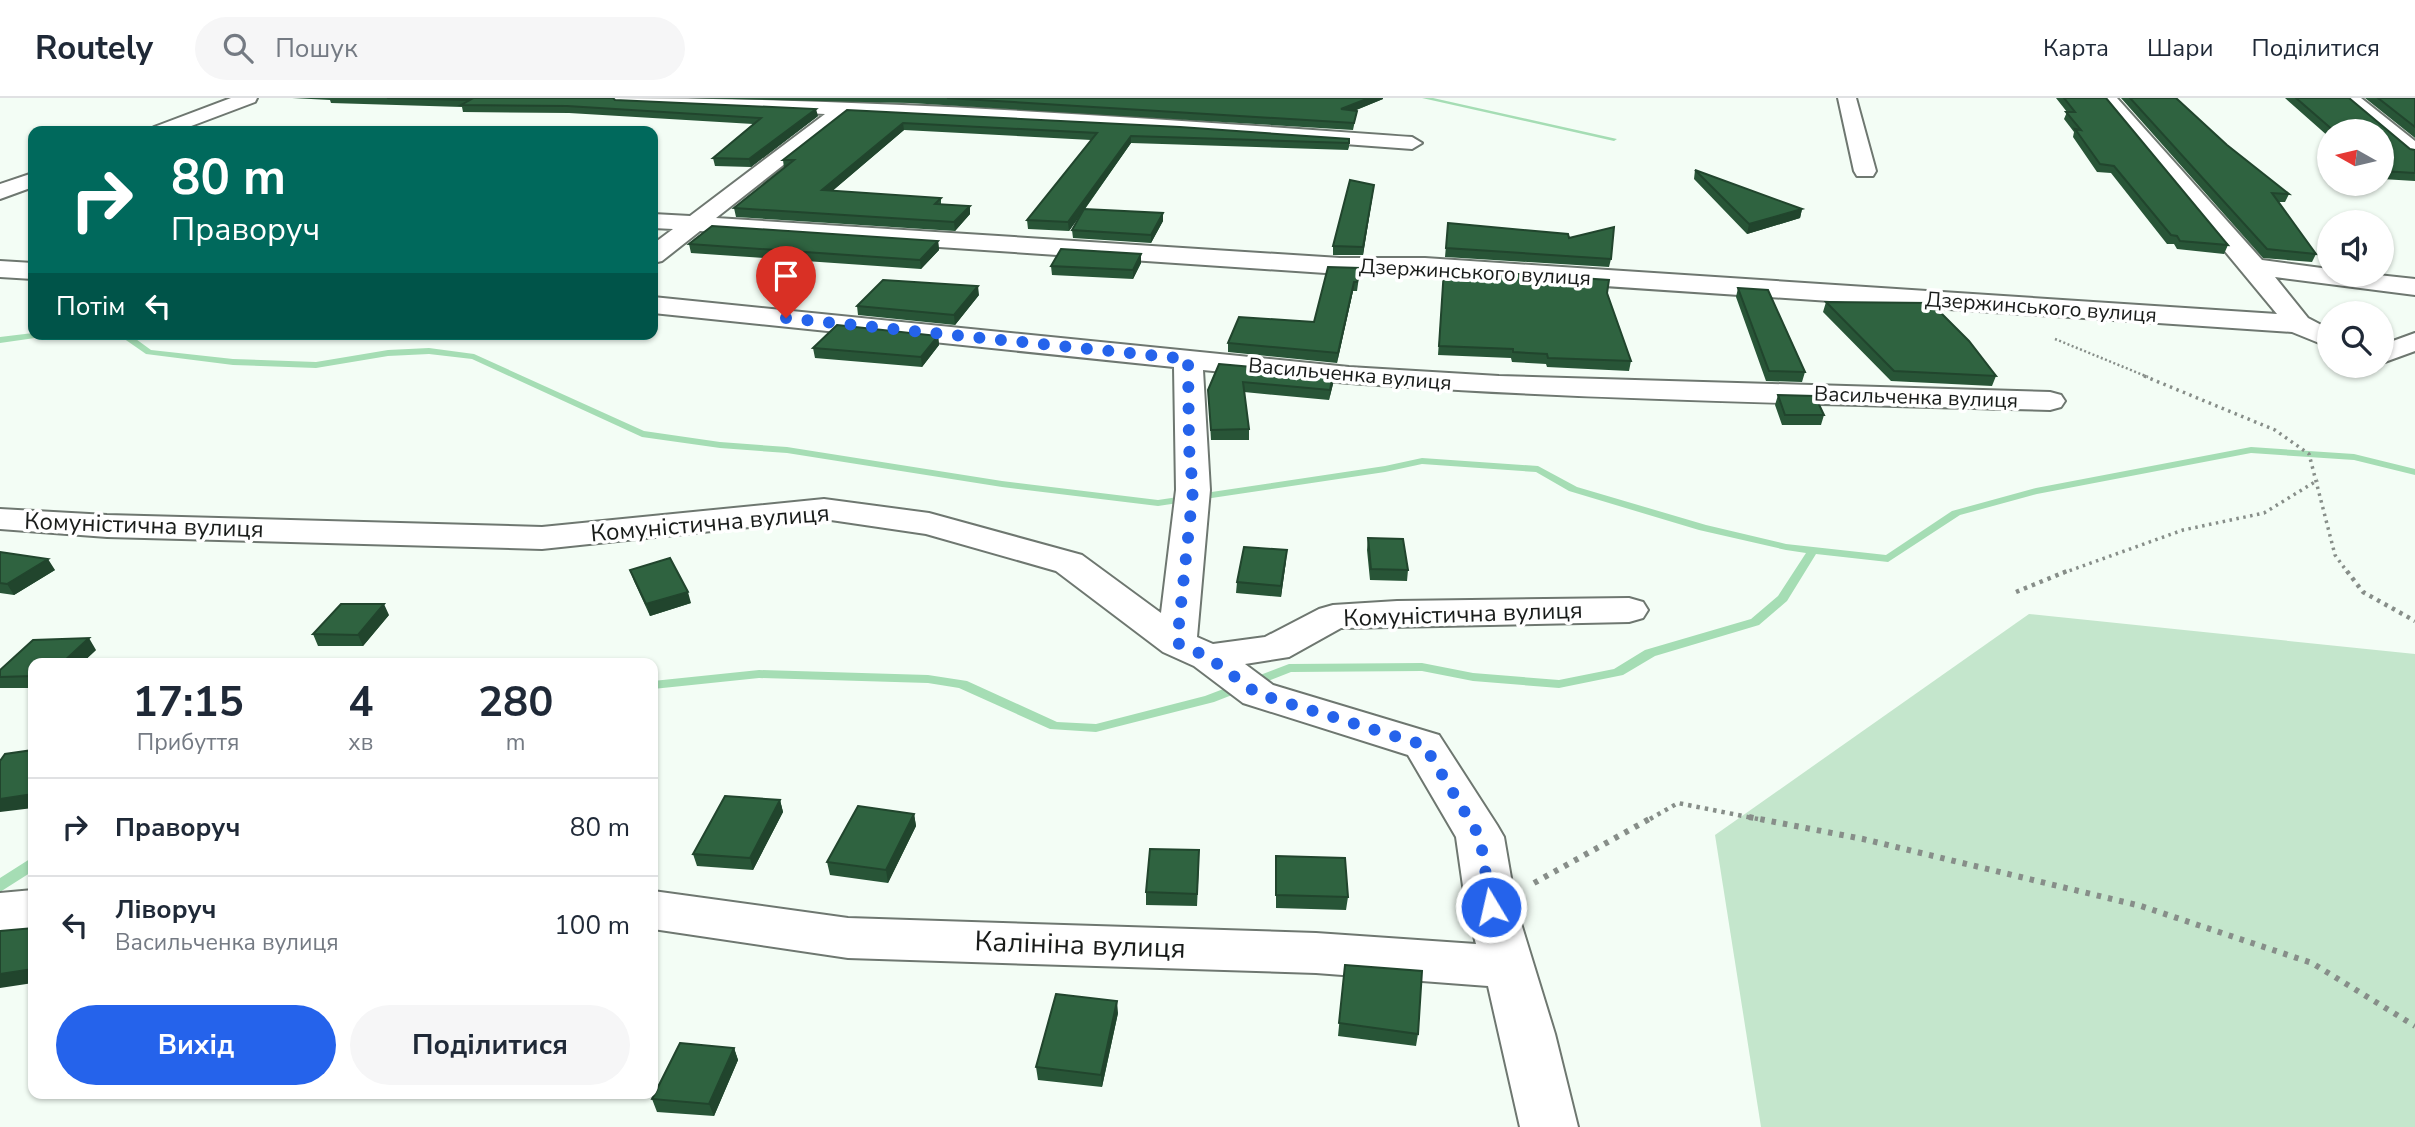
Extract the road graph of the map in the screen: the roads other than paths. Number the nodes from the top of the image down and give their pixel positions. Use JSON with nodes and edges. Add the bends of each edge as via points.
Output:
{"nodes":[{"id":1,"x":248,"y":98,"type":"edge"},
{"id":2,"x":617,"y":98,"type":"edge"},
{"id":3,"x":1847,"y":98,"type":"edge"},
{"id":4,"x":2107,"y":98,"type":"edge"},
{"id":5,"x":2350,"y":98,"type":"edge"},
{"id":6,"x":842,"y":110,"type":"junction"},
{"id":7,"x":174,"y":126,"type":"edge"},
{"id":8,"x":1412,"y":143,"type":"dead end"},
{"id":9,"x":2415,"y":151,"type":"edge"},
{"id":10,"x":1865,"y":171,"type":"dead end"},
{"id":11,"x":0,"y":179,"type":"edge"},
{"id":12,"x":28,"y":180,"type":"edge"},
{"id":13,"x":28,"y":182,"type":"edge"},
{"id":14,"x":0,"y":192,"type":"edge"},
{"id":15,"x":658,"y":221,"type":"edge"},
{"id":16,"x":693,"y":224,"type":"junction"},
{"id":17,"x":658,"y":252,"type":"edge"},
{"id":18,"x":2254,"y":267,"type":"junction"},
{"id":19,"x":0,"y":269,"type":"edge"},
{"id":20,"x":28,"y":271,"type":"edge"},
{"id":21,"x":2415,"y":286,"type":"edge"},
{"id":22,"x":658,"y":306,"type":"edge"},
{"id":23,"x":2298,"y":324,"type":"junction"},
{"id":24,"x":2317,"y":333,"type":"edge"},
{"id":25,"x":2415,"y":341,"type":"edge"},
{"id":26,"x":2394,"y":350,"type":"edge"},
{"id":27,"x":1188,"y":359,"type":"junction"},
{"id":28,"x":2394,"y":366,"type":"edge"},
{"id":29,"x":2415,"y":372,"type":"edge"},
{"id":30,"x":2050,"y":401,"type":"dead end"},
{"id":31,"x":0,"y":519,"type":"edge"},
{"id":32,"x":1629,"y":610,"type":"dead end"},
{"id":33,"x":1219,"y":668,"type":"junction"},
{"id":34,"x":28,"y":909,"type":"edge"},
{"id":35,"x":658,"y":911,"type":"edge"},
{"id":36,"x":0,"y":912,"type":"edge"},
{"id":37,"x":1508,"y":967,"type":"junction"},
{"id":38,"x":1549,"y":1127,"type":"edge"}],
"edges":[{"from":1,"to":7,"type":"street"},
{"from":2,"to":6,"type":"street"},
{"from":3,"to":10,"type":"street"},
{"from":4,"to":18,"type":"street"},
{"from":5,"to":9,"type":"street"},
{"from":6,"to":8,"type":"street","via":[[1180,126]]},
{"from":6,"to":16,"type":"street"},
{"from":11,"to":12,"type":"street"},
{"from":13,"to":14,"type":"street"},
{"from":15,"to":16,"type":"street","name":"Дзержинського вулиця"},
{"from":16,"to":17,"type":"street"},
{"from":16,"to":23,"type":"street","name":"Дзержинського вулиця","via":[[1340,266],[1425,266]]},
{"from":18,"to":21,"type":"street"},
{"from":18,"to":23,"type":"street"},
{"from":19,"to":20,"type":"street"},
{"from":22,"to":27,"type":"street","name":"Васильченка вулиця"},
{"from":23,"to":24,"type":"street"},
{"from":25,"to":26,"type":"street"},
{"from":27,"to":30,"type":"street","name":"Васильченка вулиця","via":[[1349,376],[1499,385]]},
{"from":27,"to":33,"type":"street","via":[[1193,490]]},
{"from":28,"to":29,"type":"street"},
{"from":31,"to":33,"type":"street","name":"Комуністична вулиця","via":[[542,538],[824,509],[929,524],[1069,563]]},
{"from":32,"to":33,"type":"street","name":"Комуністична вулиця","via":[[1333,617],[1275,648]]},
{"from":33,"to":37,"type":"street","via":[[1424,745],[1480,837],[1491,907]]},
{"from":34,"to":36,"type":"street"},
{"from":35,"to":37,"type":"street","name":"Калініна вулиця","via":[[848,938],[1316,953]]},
{"from":37,"to":38,"type":"street"}]}
